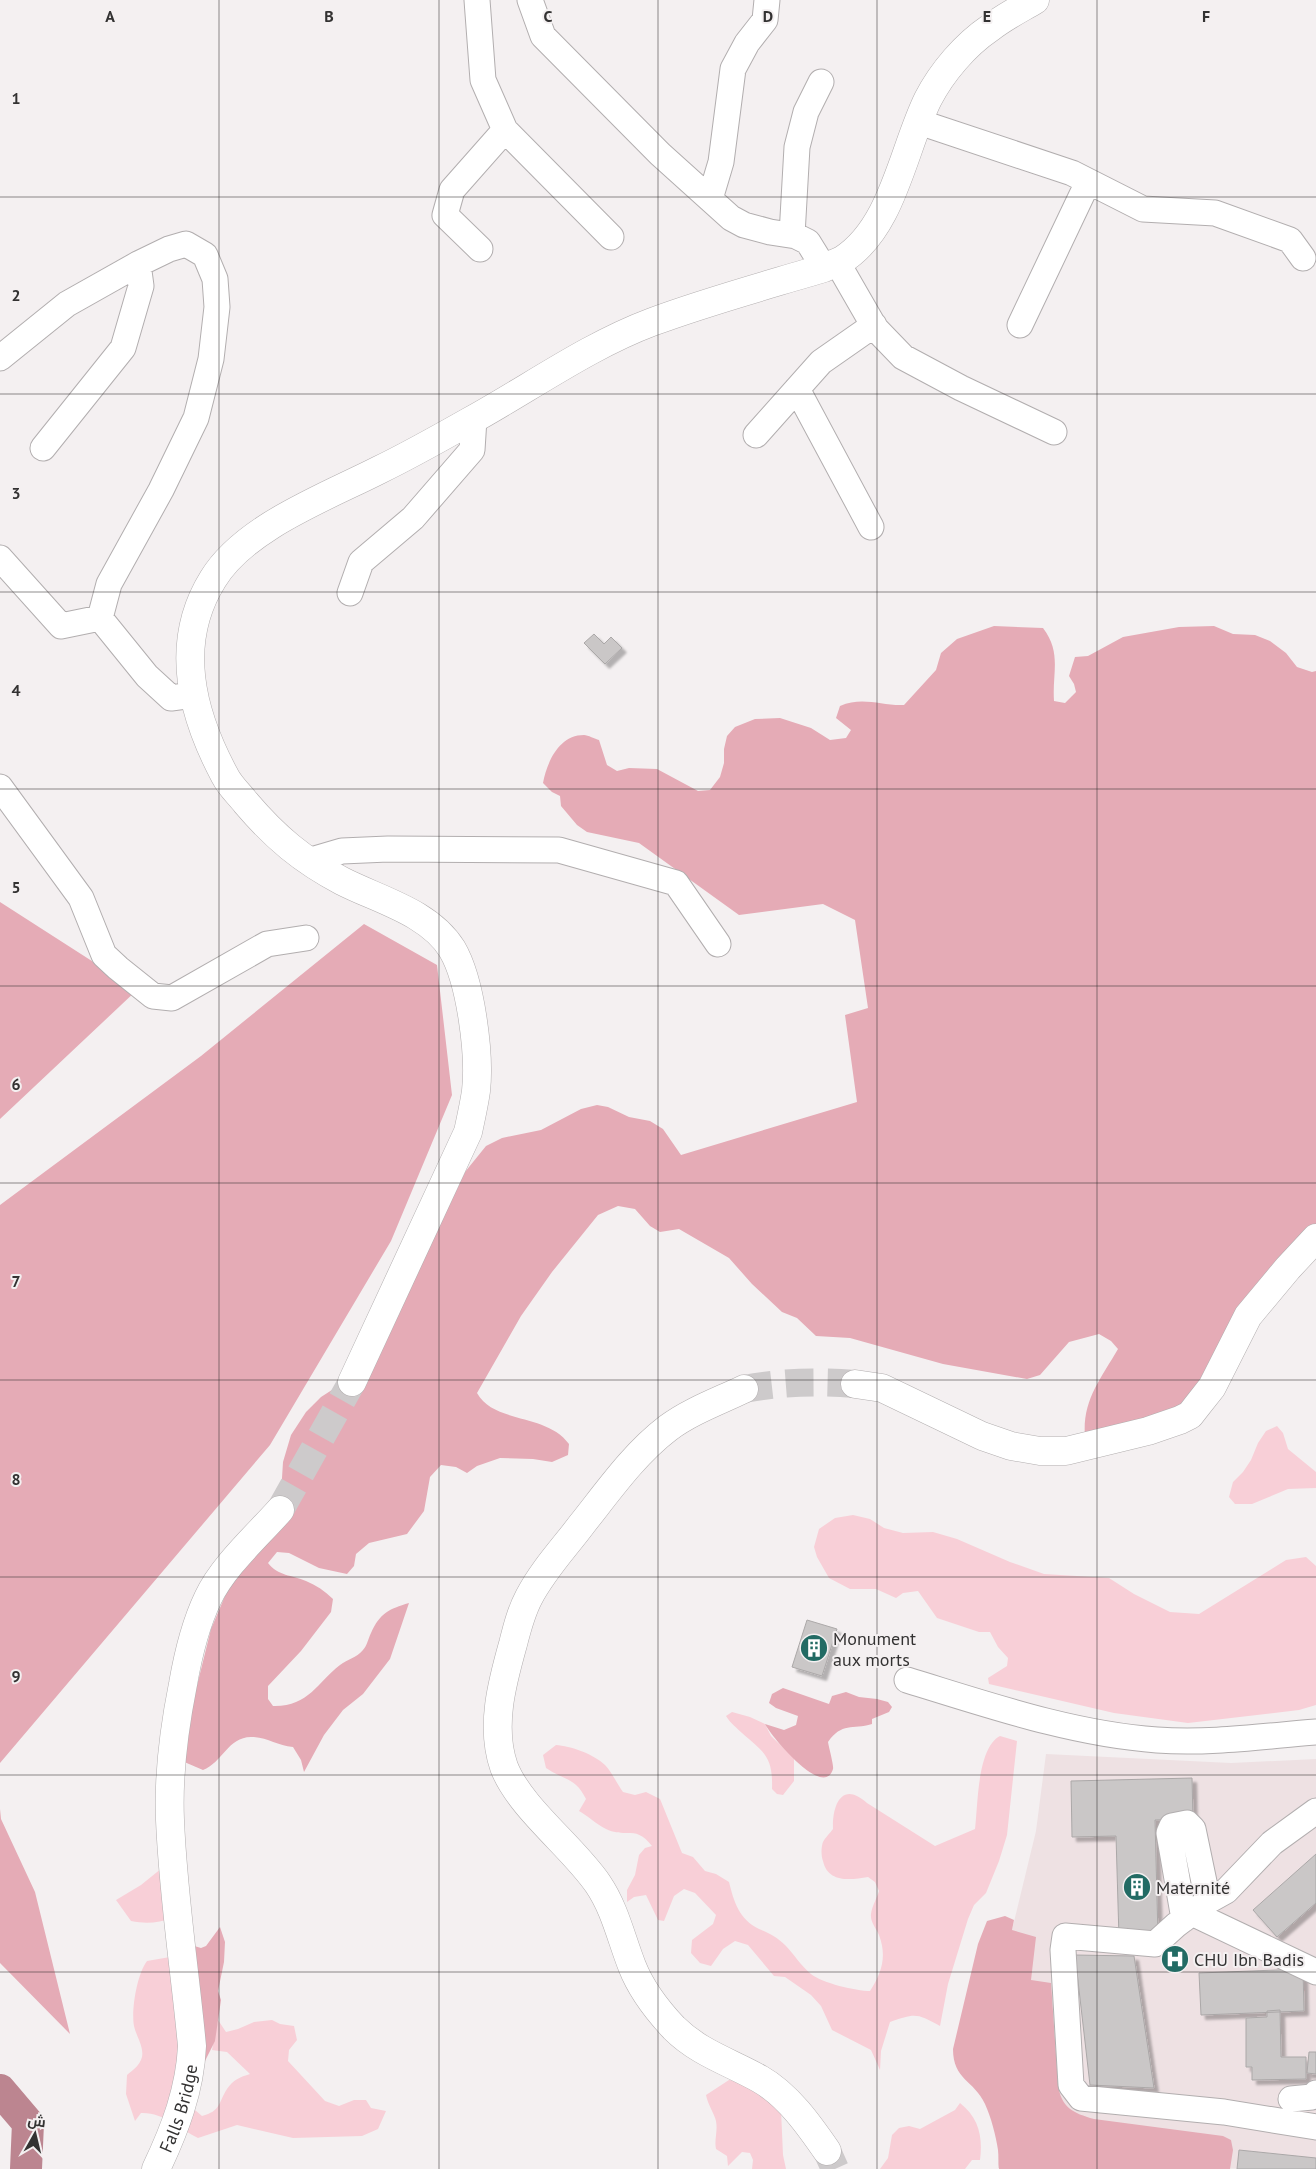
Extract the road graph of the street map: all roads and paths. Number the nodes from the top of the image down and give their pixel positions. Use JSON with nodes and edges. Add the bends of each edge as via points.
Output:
{"nodes":[{"id":1,"x":477,"y":0,"type":"edge"},
{"id":2,"x":530,"y":0,"type":"edge"},
{"id":3,"x":767,"y":0,"type":"edge"},
{"id":4,"x":1034,"y":0,"type":"edge"},
{"id":5,"x":821,"y":82,"type":"dead end"},
{"id":6,"x":919,"y":122,"type":"junction"},
{"id":7,"x":505,"y":130,"type":"junction"},
{"id":8,"x":1088,"y":182,"type":"junction"},
{"id":9,"x":710,"y":199,"type":"junction"},
{"id":10,"x":792,"y":235,"type":"junction"},
{"id":11,"x":611,"y":237,"type":"dead end"},
{"id":12,"x":480,"y":249,"type":"dead end"},
{"id":13,"x":1303,"y":258,"type":"dead end"},
{"id":14,"x":138,"y":264,"type":"junction"},
{"id":15,"x":830,"y":265,"type":"junction"},
{"id":16,"x":874,"y":325,"type":"junction"},
{"id":17,"x":1020,"y":325,"type":"dead end"},
{"id":18,"x":0,"y":358,"type":"edge"},
{"id":19,"x":797,"y":389,"type":"junction"},
{"id":20,"x":474,"y":419,"type":"junction"},
{"id":21,"x":1054,"y":432,"type":"dead end"},
{"id":22,"x":756,"y":435,"type":"dead end"},
{"id":23,"x":43,"y":448,"type":"dead end"},
{"id":24,"x":871,"y":527,"type":"dead end"},
{"id":25,"x":0,"y":558,"type":"edge"},
{"id":26,"x":350,"y":593,"type":"dead end"},
{"id":27,"x":100,"y":618,"type":"junction"},
{"id":28,"x":193,"y":695,"type":"junction"},
{"id":29,"x":0,"y":787,"type":"edge"},
{"id":30,"x":308,"y":861,"type":"junction"},
{"id":31,"x":306,"y":938,"type":"dead end"},
{"id":32,"x":718,"y":944,"type":"dead end"},
{"id":33,"x":1316,"y":1238,"type":"edge"},
{"id":34,"x":352,"y":1382,"type":"tunnel mouth"},
{"id":35,"x":855,"y":1384,"type":"tunnel mouth"},
{"id":36,"x":744,"y":1389,"type":"tunnel mouth"},
{"id":37,"x":280,"y":1510,"type":"tunnel mouth"},
{"id":38,"x":908,"y":1680,"type":"dead end"},
{"id":39,"x":1316,"y":1732,"type":"edge"},
{"id":40,"x":1316,"y":1811,"type":"edge"},
{"id":41,"x":1195,"y":1911,"type":"junction"},
{"id":42,"x":1316,"y":1972,"type":"edge"},
{"id":43,"x":1316,"y":2093,"type":"edge"},
{"id":44,"x":1291,"y":2099,"type":"dead end"},
{"id":45,"x":1316,"y":2127,"type":"edge"},
{"id":46,"x":827,"y":2151,"type":"tunnel mouth"},
{"id":47,"x":156,"y":2169,"type":"edge"}],
"edges":[{"from":1,"to":7,"type":"street","via":[[483,80]]},
{"from":2,"to":9,"type":"street","via":[[543,36],[660,154]]},
{"from":3,"to":9,"type":"street","via":[[765,20],[733,69],[721,162]]},
{"from":4,"to":6,"type":"main road","via":[[965,48],[929,98]]},
{"from":5,"to":10,"type":"street","via":[[806,112],[797,147]]},
{"from":6,"to":8,"type":"street"},
{"from":6,"to":15,"type":"main road","via":[[879,219],[859,244]]},
{"from":7,"to":11,"type":"street"},
{"from":7,"to":12,"type":"street","via":[[452,190],[445,215]]},
{"from":8,"to":13,"type":"street","via":[[1143,210],[1215,213],[1290,240]]},
{"from":8,"to":17,"type":"street"},
{"from":9,"to":10,"type":"street","via":[[744,225]]},
{"from":10,"to":15,"type":"street","via":[[808,242]]},
{"from":14,"to":18,"type":"street","via":[[67,304]]},
{"from":14,"to":23,"type":"street","via":[[141,286],[123,348]]},
{"from":14,"to":27,"type":"street","via":[[186,244],[205,255],[215,279],[217,307],[212,350],[196,418],[109,584]]},
{"from":15,"to":16,"type":"street"},
{"from":15,"to":20,"type":"main road","via":[[644,325],[608,341]]},
{"from":16,"to":19,"type":"street","via":[[821,362]]},
{"from":16,"to":21,"type":"street","via":[[903,357]]},
{"from":19,"to":22,"type":"street"},
{"from":19,"to":24,"type":"street"},
{"from":20,"to":26,"type":"street","via":[[472,450],[413,518],[361,562]]},
{"from":20,"to":28,"type":"main road","via":[[382,469],[302,507],[232,553],[212,580],[195,620],[189,653]]},
{"from":25,"to":27,"type":"street","via":[[61,626]]},
{"from":27,"to":28,"type":"street","via":[[147,676],[171,698]]},
{"from":28,"to":30,"type":"main road","via":[[202,729],[226,779],[270,831]]},
{"from":29,"to":31,"type":"street","via":[[81,898],[104,955],[153,996],[172,998],[267,944]]},
{"from":30,"to":32,"type":"street","via":[[342,851],[360,850],[559,850],[676,883]]},
{"from":30,"to":34,"type":"main road","via":[[339,880],[411,913],[442,936],[462,974],[475,1043],[476,1088],[468,1132]]},
{"from":33,"to":35,"type":"main road","via":[[1248,1316],[1212,1387],[1198,1406],[1190,1415],[1148,1431],[1066,1452],[1040,1452],[982,1436],[882,1388]]},
{"from":36,"to":46,"type":"main road","via":[[671,1426],[637,1456],[535,1586],[523,1609],[504,1673],[498,1733],[504,1767],[522,1795],[597,1883],[616,1920],[639,1983],[649,1998],[688,2040],[775,2090],[798,2113]]},
{"from":37,"to":47,"type":"main road","name":"Falls Bridge","via":[[227,1570],[209,1596],[197,1626],[176,1720],[170,1819],[192,2046],[183,2105]]},
{"from":38,"to":39,"type":"street","via":[[1028,1717],[1141,1739],[1180,1741]]},
{"from":40,"to":41,"type":"street","via":[[1272,1843],[1226,1891]]},
{"from":41,"to":42,"type":"street"},
{"from":41,"to":45,"type":"street","via":[[1155,1944],[1065,1936],[1063,1950],[1072,2085],[1082,2098],[1224,2112]]},
{"from":43,"to":44,"type":"street","via":[[1312,2097]]}]}
